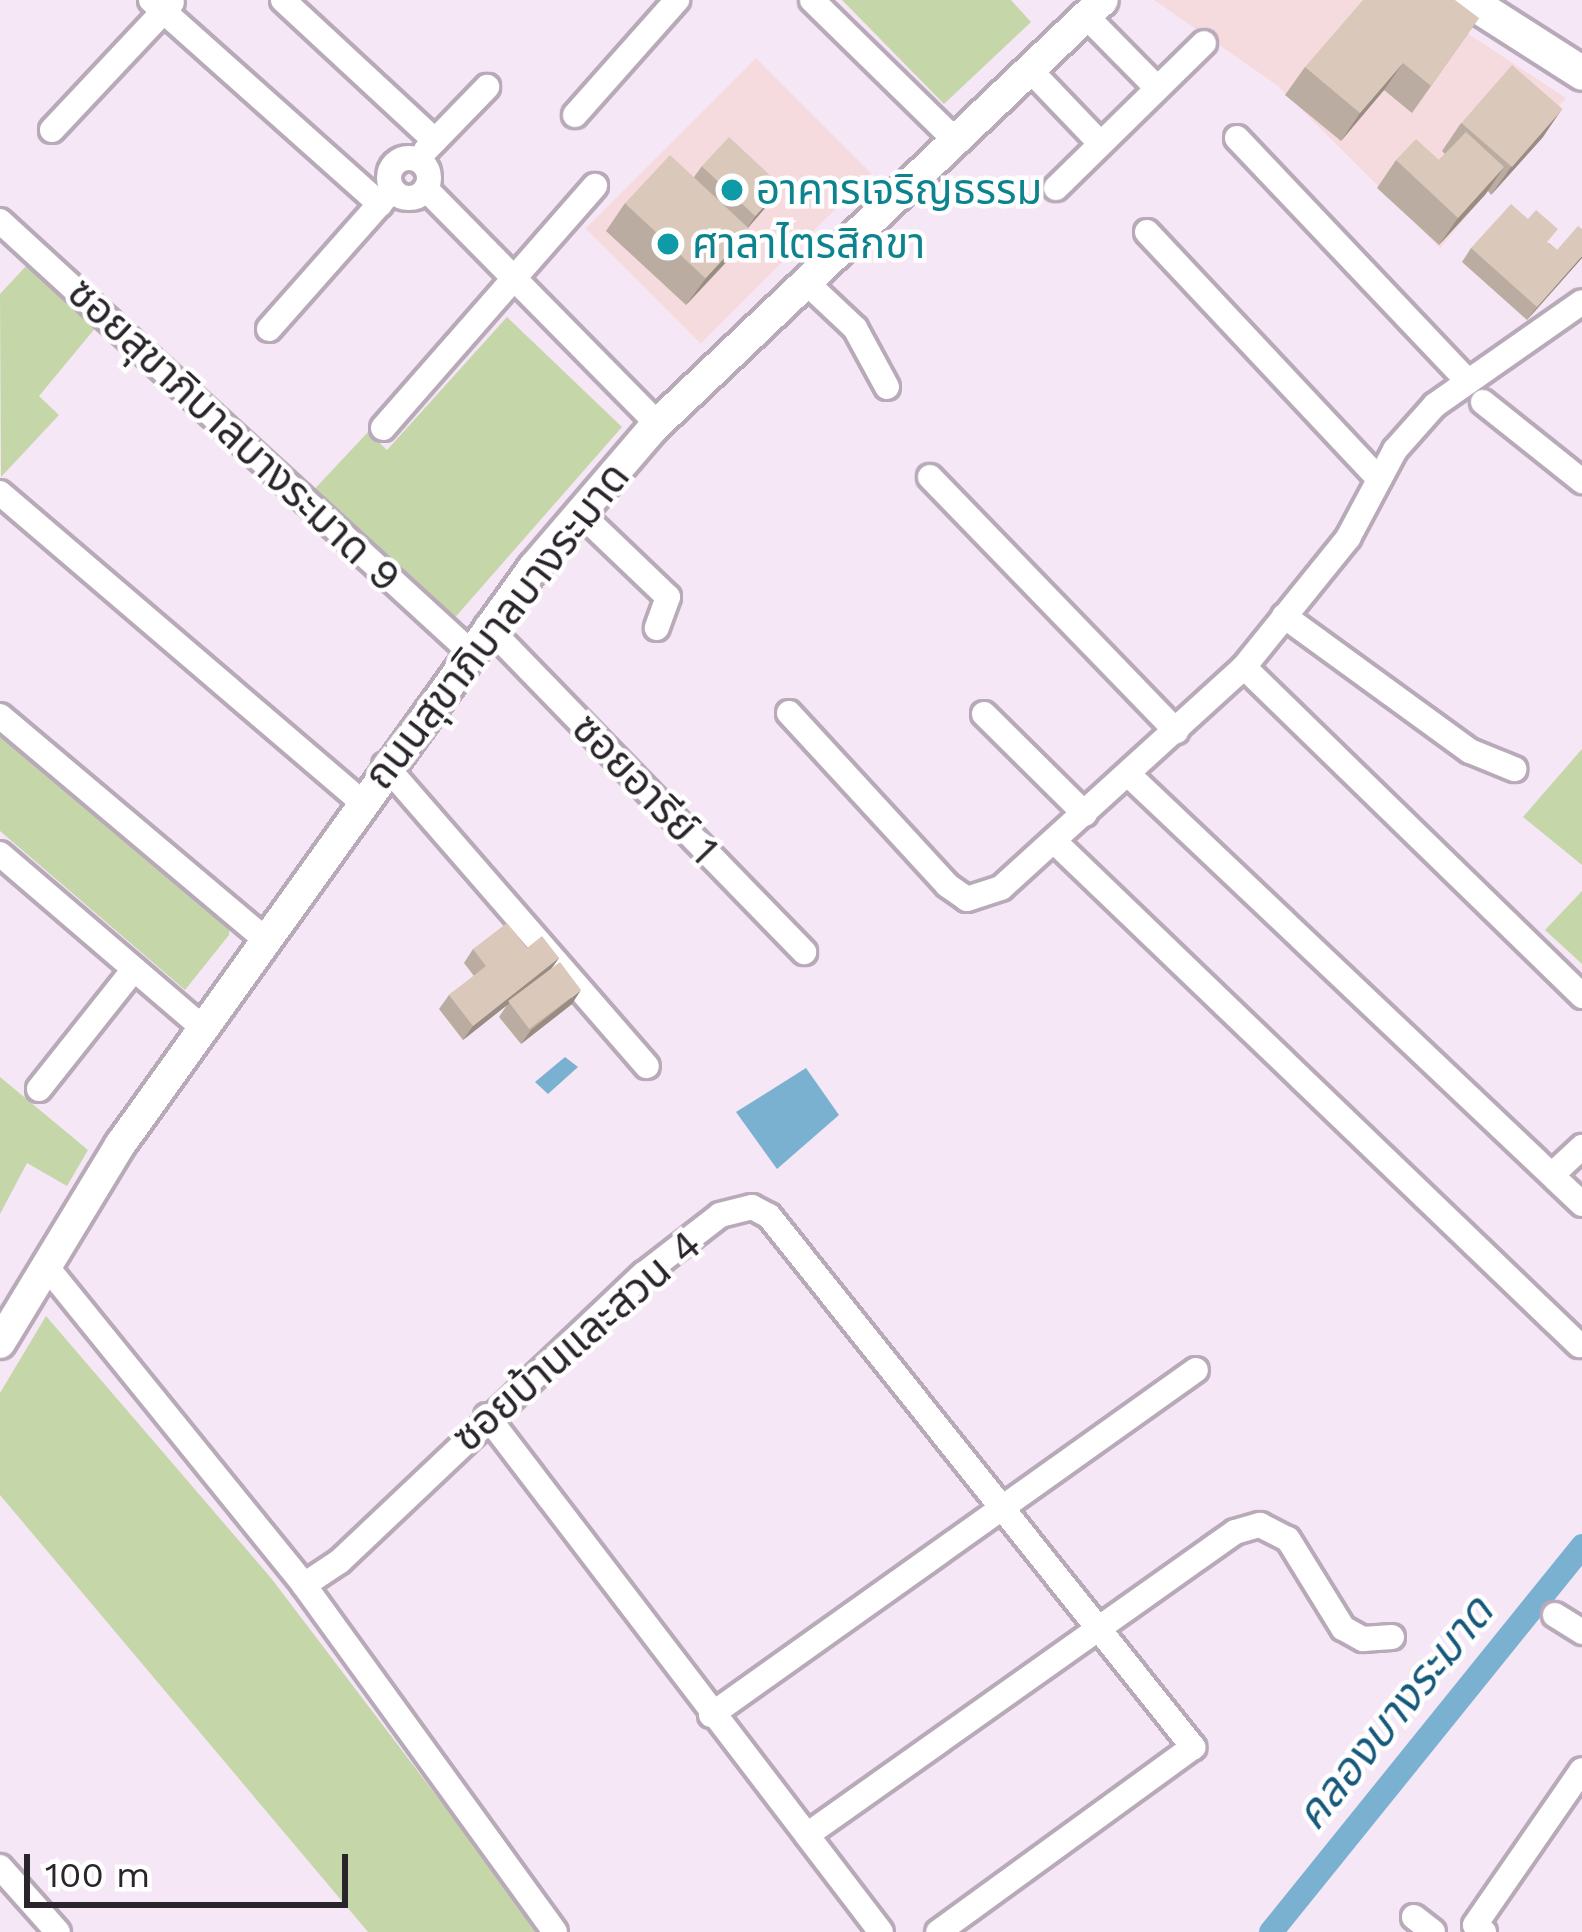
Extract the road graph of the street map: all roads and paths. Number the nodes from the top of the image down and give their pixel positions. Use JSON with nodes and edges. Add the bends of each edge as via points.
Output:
{"nodes":[{"id":1,"x":283,"y":0,"type":"edge"},
{"id":2,"x":676,"y":0,"type":"edge"},
{"id":3,"x":812,"y":0,"type":"edge"},
{"id":4,"x":162,"y":4,"type":"edge"},
{"id":5,"x":1477,"y":4,"type":"edge"},
{"id":6,"x":1095,"y":8,"type":"edge"},
{"id":7,"x":1204,"y":43,"type":"dead end"},
{"id":8,"x":1031,"y":70,"type":"junction"},
{"id":9,"x":1582,"y":73,"type":"edge"},
{"id":10,"x":487,"y":87,"type":"dead end"},
{"id":11,"x":1156,"y":88,"type":"junction"},
{"id":12,"x":575,"y":115,"type":"dead end"},
{"id":13,"x":52,"y":130,"type":"dead end"},
{"id":14,"x":1237,"y":139,"type":"dead end"},
{"id":15,"x":957,"y":142,"type":"junction"},
{"id":16,"x":1099,"y":142,"type":"junction"},
{"id":17,"x":426,"y":150,"type":"junction"},
{"id":18,"x":595,"y":186,"type":"dead end"},
{"id":19,"x":1056,"y":188,"type":"dead end"},
{"id":20,"x":426,"y":189,"type":"junction"},
{"id":21,"x":386,"y":197,"type":"junction"},
{"id":22,"x":0,"y":221,"type":"edge"},
{"id":23,"x":1147,"y":232,"type":"dead end"},
{"id":24,"x":514,"y":278,"type":"junction"},
{"id":25,"x":807,"y":283,"type":"junction"},
{"id":26,"x":1582,"y":302,"type":"edge"},
{"id":27,"x":269,"y":329,"type":"dead end"},
{"id":28,"x":1466,"y":380,"type":"junction"},
{"id":29,"x":887,"y":387,"type":"dead end"},
{"id":30,"x":1483,"y":402,"type":"dead end"},
{"id":31,"x":658,"y":424,"type":"junction"},
{"id":32,"x":383,"y":428,"type":"dead end"},
{"id":33,"x":930,"y":477,"type":"dead end"},
{"id":34,"x":1379,"y":479,"type":"junction"},
{"id":35,"x":1582,"y":482,"type":"edge"},
{"id":36,"x":0,"y":493,"type":"edge"},
{"id":37,"x":580,"y":512,"type":"junction"},
{"id":38,"x":1284,"y":616,"type":"junction"},
{"id":39,"x":657,"y":628,"type":"dead end"},
{"id":40,"x":477,"y":638,"type":"junction"},
{"id":41,"x":1244,"y":668,"type":"junction"},
{"id":42,"x":789,"y":713,"type":"dead end"},
{"id":43,"x":984,"y":714,"type":"dead end"},
{"id":44,"x":0,"y":716,"type":"edge"},
{"id":45,"x":1176,"y":731,"type":"junction"},
{"id":46,"x":386,"y":765,"type":"junction"},
{"id":47,"x":1514,"y":769,"type":"dead end"},
{"id":48,"x":1129,"y":775,"type":"junction"},
{"id":49,"x":360,"y":801,"type":"junction"},
{"id":50,"x":1085,"y":814,"type":"junction"},
{"id":51,"x":1054,"y":842,"type":"junction"},
{"id":52,"x":4,"y":865,"type":"edge"},
{"id":53,"x":264,"y":938,"type":"junction"},
{"id":54,"x":804,"y":952,"type":"dead end"},
{"id":55,"x":134,"y":969,"type":"junction"},
{"id":56,"x":1582,"y":996,"type":"edge"},
{"id":57,"x":202,"y":1027,"type":"junction"},
{"id":58,"x":647,"y":1066,"type":"dead end"},
{"id":59,"x":39,"y":1088,"type":"dead end"},
{"id":60,"x":1582,"y":1147,"type":"edge"},
{"id":61,"x":1553,"y":1174,"type":"junction"},
{"id":62,"x":1582,"y":1204,"type":"edge"},
{"id":63,"x":46,"y":1266,"type":"junction"},
{"id":64,"x":0,"y":1343,"type":"edge"},
{"id":65,"x":1580,"y":1346,"type":"edge"},
{"id":66,"x":1196,"y":1370,"type":"dead end"},
{"id":67,"x":487,"y":1416,"type":"junction"},
{"id":68,"x":998,"y":1508,"type":"junction"},
{"id":69,"x":304,"y":1585,"type":"junction"},
{"id":70,"x":1555,"y":1615,"type":"dead end"},
{"id":71,"x":1097,"y":1630,"type":"junction"},
{"id":72,"x":1582,"y":1633,"type":"edge"},
{"id":73,"x":1392,"y":1637,"type":"dead end"},
{"id":74,"x":711,"y":1715,"type":"junction"},
{"id":75,"x":1582,"y":1770,"type":"edge"},
{"id":76,"x":807,"y":1835,"type":"junction"},
{"id":77,"x":0,"y":1867,"type":"edge"},
{"id":78,"x":1476,"y":1930,"type":"edge"},
{"id":79,"x":58,"y":1932,"type":"edge"},
{"id":80,"x":555,"y":1932,"type":"edge"},
{"id":81,"x":881,"y":1932,"type":"edge"},
{"id":82,"x":938,"y":1932,"type":"edge"}],
"edges":[{"from":1,"to":17,"type":"street"},
{"from":2,"to":12,"type":"street"},
{"from":3,"to":15,"type":"street"},
{"from":4,"to":13,"type":"street"},
{"from":4,"to":21,"type":"street"},
{"from":5,"to":9,"type":"main road"},
{"from":6,"to":8,"type":"street","name":"ถนนสุขาภิบาลบางระมาด"},
{"from":6,"to":11,"type":"street"},
{"from":7,"to":11,"type":"street"},
{"from":8,"to":15,"type":"street","name":"ถนนสุขาภิบาลบางระมาด"},
{"from":8,"to":16,"type":"street"},
{"from":10,"to":17,"type":"street"},
{"from":11,"to":16,"type":"street"},
{"from":14,"to":28,"type":"street"},
{"from":15,"to":25,"type":"street","name":"ถนนสุขาภิบาลบางระมาด"},
{"from":16,"to":19,"type":"street"},
{"from":17,"to":20,"type":"street"},
{"from":17,"to":21,"type":"street","via":[[393,166]]},
{"from":18,"to":24,"type":"street"},
{"from":20,"to":21,"type":"street"},
{"from":20,"to":24,"type":"street"},
{"from":21,"to":27,"type":"street"},
{"from":22,"to":40,"type":"street","name":"ซอยสุขาภิบาลบางระมาด 9"},
{"from":23,"to":34,"type":"street"},
{"from":24,"to":31,"type":"street"},
{"from":24,"to":32,"type":"street"},
{"from":25,"to":29,"type":"street","via":[[854,328]]},
{"from":25,"to":31,"type":"street","name":"ถนนสุขาภิบาลบางระมาด"},
{"from":26,"to":28,"type":"street"},
{"from":28,"to":34,"type":"street","via":[[1395,450]]},
{"from":30,"to":35,"type":"street"},
{"from":31,"to":37,"type":"street","name":"ถนนสุขาภิบาลบางระมาด"},
{"from":33,"to":45,"type":"street"},
{"from":34,"to":38,"type":"street","via":[[1348,538]]},
{"from":36,"to":49,"type":"street"},
{"from":37,"to":39,"type":"street","via":[[668,597]]},
{"from":37,"to":40,"type":"street","name":"ถนนสุขาภิบาลบางระมาด"},
{"from":38,"to":41,"type":"street"},
{"from":38,"to":47,"type":"street","via":[[1470,751]]},
{"from":40,"to":46,"type":"street","name":"ถนนสุขาภิบาลบางระมาด"},
{"from":40,"to":54,"type":"street","name":"ซอยอารีย์ 1"},
{"from":41,"to":45,"type":"street"},
{"from":41,"to":56,"type":"street"},
{"from":42,"to":51,"type":"street","via":[[967,899],[1001,888]]},
{"from":43,"to":50,"type":"street"},
{"from":44,"to":53,"type":"street"},
{"from":45,"to":48,"type":"street"},
{"from":46,"to":49,"type":"street","name":"ถนนสุขาภิบาลบางระมาด"},
{"from":46,"to":58,"type":"street"},
{"from":48,"to":50,"type":"street"},
{"from":48,"to":61,"type":"street"},
{"from":49,"to":53,"type":"street","name":"ถนนสุขาภิบาลบางระมาด"},
{"from":50,"to":51,"type":"street"},
{"from":51,"to":65,"type":"street"},
{"from":52,"to":55,"type":"street"},
{"from":53,"to":57,"type":"street","name":"ถนนสุขาภิบาลบางระมาด"},
{"from":55,"to":57,"type":"street"},
{"from":55,"to":59,"type":"street"},
{"from":57,"to":63,"type":"street","name":"ถนนสุขาภิบาลบางระมาด"},
{"from":60,"to":61,"type":"street"},
{"from":61,"to":62,"type":"street"},
{"from":63,"to":64,"type":"street","name":"ถนนสุขาภิบาลบางระมาด"},
{"from":63,"to":69,"type":"street"},
{"from":66,"to":68,"type":"street"},
{"from":67,"to":68,"type":"street","name":"ซอยบ้านและสวน 4","via":[[644,1274],[720,1215],[752,1207],[769,1216]]},
{"from":67,"to":69,"type":"street","name":"ซอยบ้านและสวน 4","via":[[340,1561]]},
{"from":67,"to":74,"type":"street"},
{"from":68,"to":71,"type":"street","name":"ซอยบ้านและสวน 4"},
{"from":68,"to":74,"type":"street"},
{"from":69,"to":80,"type":"street"},
{"from":70,"to":72,"type":"street"},
{"from":71,"to":73,"type":"street","via":[[1235,1532],[1260,1525],[1288,1539],[1343,1628],[1363,1639]]},
{"from":71,"to":76,"type":"street"},
{"from":71,"to":82,"type":"street","name":"ซอยบ้านและสวน 4","via":[[1193,1747]]},
{"from":74,"to":76,"type":"street"},
{"from":75,"to":78,"type":"street"},
{"from":76,"to":81,"type":"street"},
{"from":77,"to":79,"type":"street"}]}
